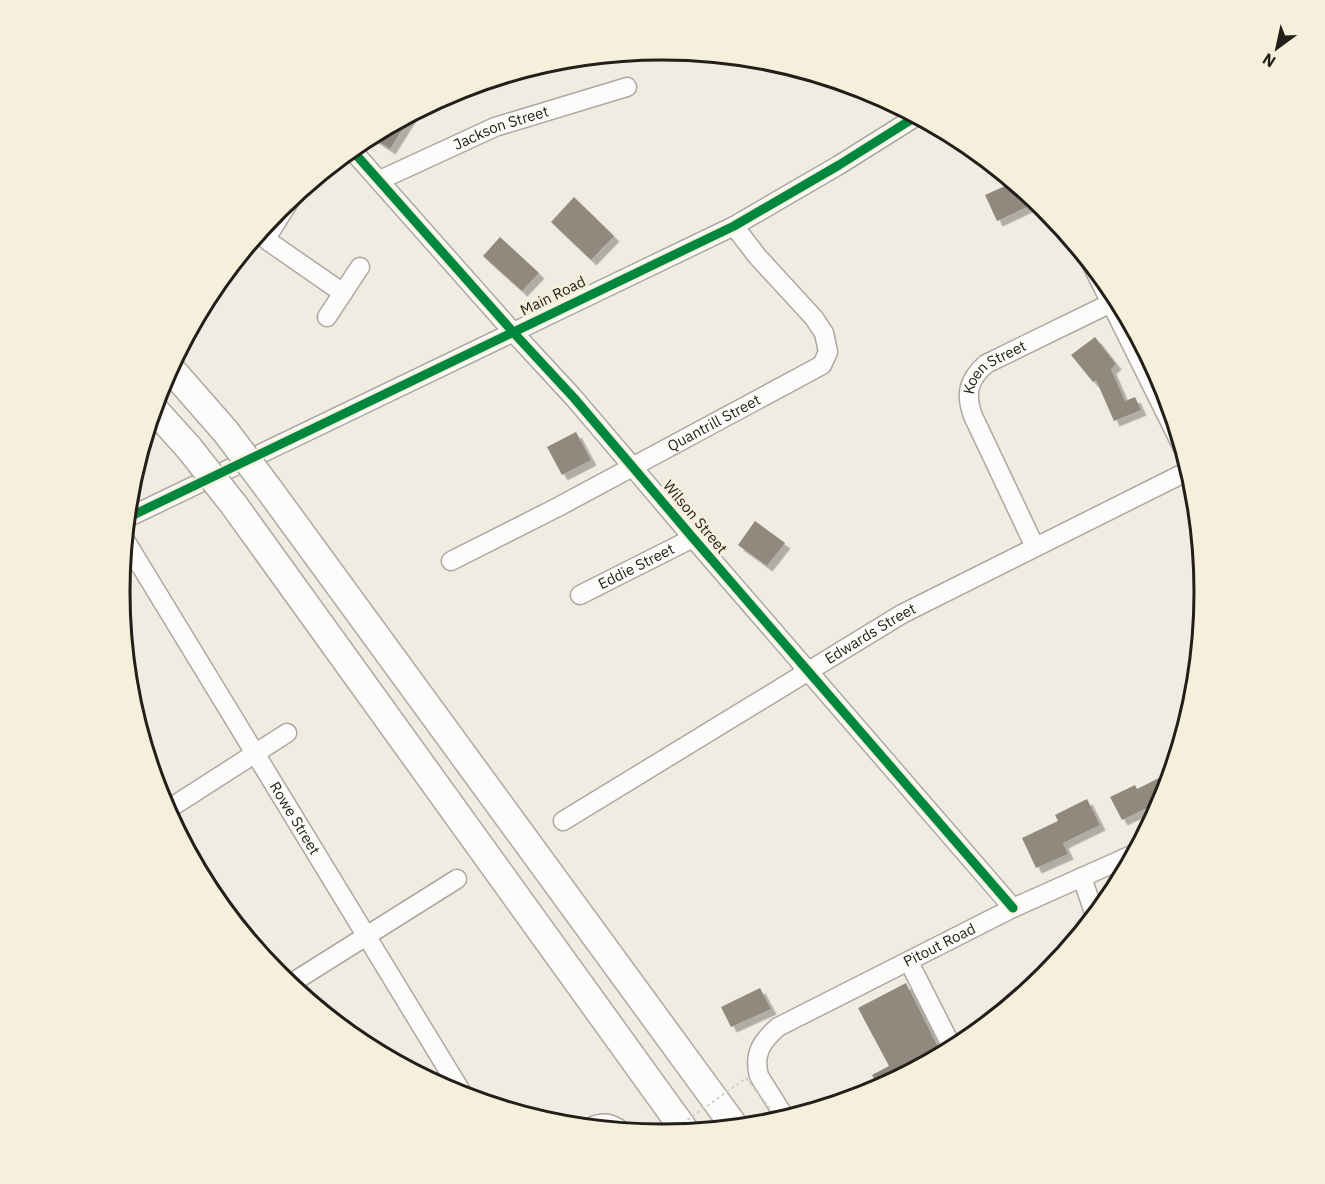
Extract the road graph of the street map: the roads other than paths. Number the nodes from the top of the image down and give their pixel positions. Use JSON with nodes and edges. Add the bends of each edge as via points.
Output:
{"nodes":[{"id":1,"x":627,"y":87,"type":"dead end"},
{"id":2,"x":909,"y":121,"type":"edge"},
{"id":3,"x":358,"y":156,"type":"edge"},
{"id":4,"x":380,"y":180,"type":"junction"},
{"id":5,"x":734,"y":226,"type":"junction"},
{"id":6,"x":267,"y":237,"type":"edge"},
{"id":7,"x":360,"y":267,"type":"dead end"},
{"id":8,"x":343,"y":293,"type":"junction"},
{"id":9,"x":1110,"y":304,"type":"edge"},
{"id":10,"x":327,"y":317,"type":"dead end"},
{"id":11,"x":1120,"y":320,"type":"edge"},
{"id":12,"x":513,"y":332,"type":"junction"},
{"id":13,"x":177,"y":376,"type":"edge"},
{"id":14,"x":1156,"y":394,"type":"edge"},
{"id":15,"x":161,"y":416,"type":"edge"},
{"id":16,"x":632,"y":466,"type":"junction"},
{"id":17,"x":1181,"y":475,"type":"edge"},
{"id":18,"x":137,"y":513,"type":"edge"},
{"id":19,"x":693,"y":538,"type":"junction"},
{"id":20,"x":1035,"y":547,"type":"junction"},
{"id":21,"x":132,"y":552,"type":"edge"},
{"id":22,"x":451,"y":561,"type":"dead end"},
{"id":23,"x":580,"y":595,"type":"dead end"},
{"id":24,"x":808,"y":671,"type":"junction"},
{"id":25,"x":287,"y":733,"type":"dead end"},
{"id":26,"x":256,"y":754,"type":"junction"},
{"id":27,"x":175,"y":805,"type":"edge"},
{"id":28,"x":563,"y":821,"type":"dead end"},
{"id":29,"x":1122,"y":859,"type":"edge"},
{"id":30,"x":1082,"y":877,"type":"junction"},
{"id":31,"x":457,"y":879,"type":"dead end"},
{"id":32,"x":1092,"y":906,"type":"edge"},
{"id":33,"x":1013,"y":908,"type":"junction"},
{"id":34,"x":366,"y":937,"type":"junction"},
{"id":35,"x":909,"y":962,"type":"junction"},
{"id":36,"x":298,"y":979,"type":"edge"},
{"id":37,"x":948,"y":1040,"type":"edge"},
{"id":38,"x":456,"y":1082,"type":"edge"},
{"id":39,"x":781,"y":1111,"type":"edge"},
{"id":40,"x":729,"y":1119,"type":"edge"},
{"id":41,"x":680,"y":1123,"type":"edge"}],
"edges":[{"from":1,"to":4,"type":"street","name":"Jackson Street","via":[[495,127]]},
{"from":2,"to":5,"type":"street","name":"Main Road"},
{"from":3,"to":4,"type":"street","name":"Wilson Street"},
{"from":4,"to":12,"type":"street","name":"Wilson Street"},
{"from":5,"to":12,"type":"street","name":"Main Road"},
{"from":5,"to":16,"type":"street","name":"Quantrill Street","via":[[814,318],[828,344],[827,357],[815,370]]},
{"from":6,"to":8,"type":"street","via":[[273,246]]},
{"from":7,"to":8,"type":"street"},
{"from":8,"to":10,"type":"street"},
{"from":9,"to":20,"type":"street","name":"Koen Street","via":[[986,364],[969,388],[968,404]]},
{"from":11,"to":14,"type":"street"},
{"from":12,"to":16,"type":"street","name":"Wilson Street"},
{"from":12,"to":18,"type":"street","name":"Main Road"},
{"from":13,"to":40,"type":"highway","bridge":true,"via":[[268,488]]},
{"from":15,"to":41,"type":"highway","bridge":true,"via":[[234,505]]},
{"from":16,"to":19,"type":"street","name":"Wilson Street"},
{"from":16,"to":22,"type":"street","name":"Quantrill Street"},
{"from":17,"to":20,"type":"street","name":"Edwards Street"},
{"from":19,"to":23,"type":"street","name":"Eddie Street"},
{"from":19,"to":24,"type":"street","name":"Wilson Street"},
{"from":20,"to":24,"type":"street","name":"Edwards Street","via":[[902,614]]},
{"from":21,"to":26,"type":"street","name":"Rowe Street"},
{"from":24,"to":28,"type":"street","name":"Edwards Street"},
{"from":24,"to":33,"type":"street","name":"Wilson Street"},
{"from":25,"to":26,"type":"street"},
{"from":26,"to":27,"type":"street"},
{"from":26,"to":34,"type":"street","name":"Rowe Street"},
{"from":29,"to":30,"type":"street","name":"Pitout Road"},
{"from":30,"to":32,"type":"street"},
{"from":30,"to":33,"type":"street","name":"Pitout Road"},
{"from":31,"to":34,"type":"street"},
{"from":33,"to":35,"type":"street","name":"Pitout Road"},
{"from":34,"to":36,"type":"street"},
{"from":34,"to":38,"type":"street","name":"Rowe Street"},
{"from":35,"to":37,"type":"street"},
{"from":35,"to":39,"type":"street","name":"Pitout Road","via":[[778,1027],[763,1042],[757,1069]]}]}
